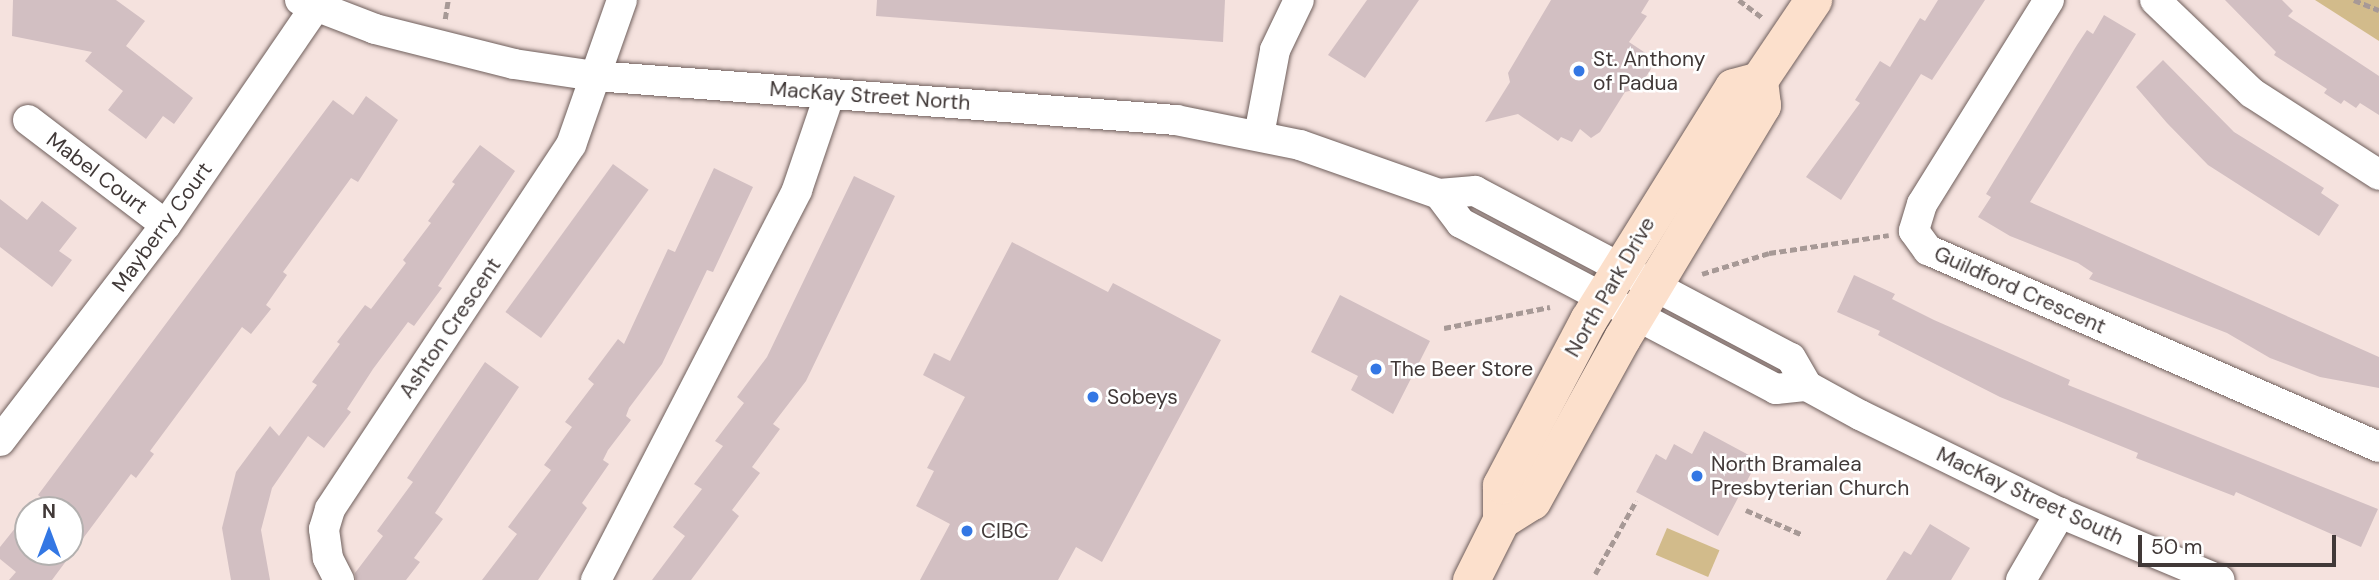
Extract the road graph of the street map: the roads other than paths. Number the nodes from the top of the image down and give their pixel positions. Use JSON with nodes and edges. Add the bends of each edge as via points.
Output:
{"nodes":[{"id":1,"x":622,"y":0,"type":"edge"},
{"id":2,"x":1300,"y":0,"type":"edge"},
{"id":3,"x":1813,"y":0,"type":"edge"},
{"id":4,"x":2049,"y":0,"type":"edge"},
{"id":5,"x":2155,"y":0,"type":"edge"},
{"id":6,"x":308,"y":4,"type":"edge"},
{"id":7,"x":595,"y":76,"type":"junction"},
{"id":8,"x":1759,"y":80,"type":"junction"},
{"id":9,"x":830,"y":93,"type":"junction"},
{"id":10,"x":28,"y":120,"type":"dead end"},
{"id":11,"x":1259,"y":135,"type":"junction"},
{"id":12,"x":2379,"y":175,"type":"edge"},
{"id":13,"x":166,"y":225,"type":"junction"},
{"id":14,"x":1610,"y":282,"type":"junction"},
{"id":15,"x":1645,"y":300,"type":"junction"},
{"id":16,"x":0,"y":442,"type":"edge"},
{"id":17,"x":2379,"y":447,"type":"edge"},
{"id":18,"x":2060,"y":513,"type":"junction"},
{"id":19,"x":1501,"y":520,"type":"junction"},
{"id":20,"x":339,"y":580,"type":"edge"},
{"id":21,"x":596,"y":580,"type":"edge"},
{"id":22,"x":1471,"y":580,"type":"edge"},
{"id":23,"x":2021,"y":580,"type":"edge"},
{"id":24,"x":2219,"y":580,"type":"edge"}],
"edges":[{"from":1,"to":7,"type":"street","name":"Ashton Crescent"},
{"from":2,"to":11,"type":"street","via":[[1275,50]]},
{"from":3,"to":8,"type":"main road","name":"North Park Drive"},
{"from":4,"to":17,"type":"street","name":"Guildford Crescent","via":[[1922,204],[1914,232],[1928,250]]},
{"from":5,"to":12,"type":"street","via":[[2252,93]]},
{"from":6,"to":7,"type":"street","name":"MacKay Street North","via":[[438,47]]},
{"from":6,"to":13,"type":"street","name":"Mayberry Court"},
{"from":7,"to":9,"type":"street","name":"MacKay Street North"},
{"from":7,"to":20,"type":"street","name":"Ashton Crescent","via":[[571,145],[330,509],[324,529],[328,558]]},
{"from":8,"to":14,"type":"main road","name":"North Park Drive","via":[[1734,87]]},
{"from":8,"to":15,"type":"main road","name":"North Park Drive","via":[[1762,105]]},
{"from":9,"to":11,"type":"street","name":"MacKay Street North","via":[[1108,112]]},
{"from":9,"to":21,"type":"street","via":[[797,190]]},
{"from":10,"to":13,"type":"street","name":"Mabel Court"},
{"from":11,"to":14,"type":"street","name":"MacKay Street North","via":[[1342,158],[1439,194],[1475,191]]},
{"from":13,"to":16,"type":"street","name":"Mayberry Court"},
{"from":14,"to":15,"type":"street","name":"MacKay Street South"},
{"from":14,"to":19,"type":"main road","name":"North Park Drive","via":[[1501,485]]},
{"from":15,"to":18,"type":"street","name":"MacKay Street South","via":[[1776,389],[1807,386]]},
{"from":15,"to":19,"type":"main road","name":"North Park Drive","via":[[1532,501]]},
{"from":18,"to":23,"type":"street"},
{"from":18,"to":24,"type":"street","name":"MacKay Street South"},
{"from":19,"to":22,"type":"main road","name":"North Park Drive"}]}
